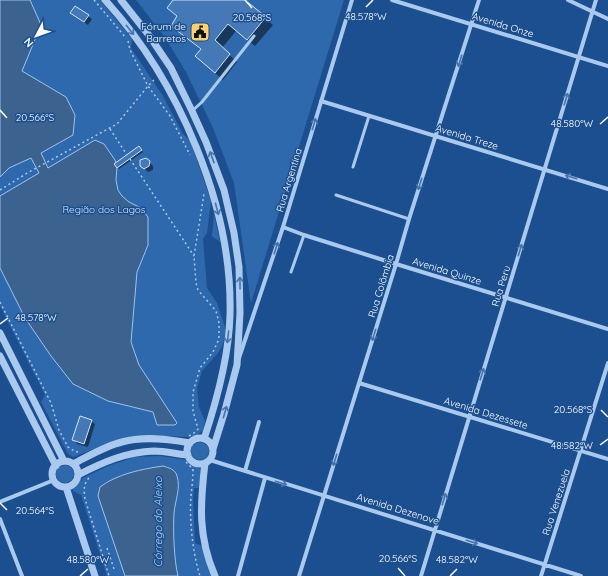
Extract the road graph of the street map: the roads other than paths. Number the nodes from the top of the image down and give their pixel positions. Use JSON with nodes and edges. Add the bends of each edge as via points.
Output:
{"nodes":[{"id":1,"x":105,"y":0,"type":"edge"},
{"id":2,"x":121,"y":0,"type":"edge"},
{"id":3,"x":352,"y":0,"type":"edge"},
{"id":4,"x":392,"y":0,"type":"edge"},
{"id":5,"x":479,"y":0,"type":"edge"},
{"id":6,"x":568,"y":0,"type":"edge"},
{"id":7,"x":596,"y":0,"type":"edge"},
{"id":8,"x":592,"y":11,"type":"junction"},
{"id":9,"x":608,"y":19,"type":"edge"},
{"id":10,"x":472,"y":24,"type":"junction"},
{"id":11,"x":254,"y":36,"type":"dead end"},
{"id":12,"x":579,"y":57,"type":"junction"},
{"id":13,"x":608,"y":66,"type":"edge"},
{"id":14,"x":321,"y":101,"type":"junction"},
{"id":15,"x":192,"y":111,"type":"junction"},
{"id":16,"x":369,"y":116,"type":"junction"},
{"id":17,"x":436,"y":136,"type":"junction"},
{"id":18,"x":353,"y":167,"type":"dead end"},
{"id":19,"x":544,"y":169,"type":"junction"},
{"id":20,"x":608,"y":189,"type":"edge"},
{"id":21,"x":336,"y":195,"type":"dead end"},
{"id":22,"x":409,"y":219,"type":"junction"},
{"id":23,"x":283,"y":227,"type":"junction"},
{"id":24,"x":304,"y":235,"type":"junction"},
{"id":25,"x":396,"y":264,"type":"junction"},
{"id":26,"x":290,"y":272,"type":"dead end"},
{"id":27,"x":506,"y":297,"type":"junction"},
{"id":28,"x":608,"y":329,"type":"edge"},
{"id":29,"x":0,"y":333,"type":"edge"},
{"id":30,"x":0,"y":356,"type":"edge"},
{"id":31,"x":608,"y":364,"type":"edge"},
{"id":32,"x":238,"y":365,"type":"junction"},
{"id":33,"x":359,"y":383,"type":"junction"},
{"id":34,"x":469,"y":416,"type":"junction"},
{"id":35,"x":259,"y":422,"type":"dead end"},
{"id":36,"x":190,"y":439,"type":"junction"},
{"id":37,"x":204,"y":439,"type":"junction"},
{"id":38,"x":213,"y":449,"type":"junction"},
{"id":39,"x":581,"y":450,"type":"junction"},
{"id":40,"x":186,"y":458,"type":"junction"},
{"id":41,"x":608,"y":458,"type":"edge"},
{"id":42,"x":64,"y":461,"type":"junction"},
{"id":43,"x":208,"y":462,"type":"junction"},
{"id":44,"x":73,"y":464,"type":"junction"},
{"id":45,"x":56,"y":466,"type":"junction"},
{"id":46,"x":245,"y":471,"type":"junction"},
{"id":47,"x":78,"y":475,"type":"junction"},
{"id":48,"x":265,"y":478,"type":"junction"},
{"id":49,"x":54,"y":480,"type":"junction"},
{"id":50,"x":66,"y":487,"type":"junction"},
{"id":51,"x":324,"y":496,"type":"junction"},
{"id":52,"x":0,"y":502,"type":"edge"},
{"id":53,"x":0,"y":519,"type":"edge"},
{"id":54,"x":434,"y":530,"type":"junction"},
{"id":55,"x":544,"y":565,"type":"junction"},
{"id":56,"x":22,"y":576,"type":"edge"},
{"id":57,"x":95,"y":576,"type":"edge"},
{"id":58,"x":215,"y":576,"type":"edge"},
{"id":59,"x":238,"y":576,"type":"edge"},
{"id":60,"x":298,"y":576,"type":"edge"},
{"id":61,"x":421,"y":576,"type":"edge"},
{"id":62,"x":541,"y":576,"type":"edge"},
{"id":63,"x":581,"y":576,"type":"edge"}],
"edges":[{"from":1,"to":37,"type":"street","one_way":true,"via":[[136,38],[179,108],[213,193],[224,233],[229,270],[230,315],[226,352]]},
{"from":2,"to":15,"type":"street","via":[[171,68]]},
{"from":3,"to":14,"type":"street","name":"Rua Argentina"},
{"from":4,"to":10,"type":"street","name":"Avenida Onze"},
{"from":5,"to":10,"type":"street","name":"Rua Colômbia"},
{"from":6,"to":8,"type":"street"},
{"from":7,"to":8,"type":"street","name":"Rua Peru"},
{"from":8,"to":9,"type":"street"},
{"from":8,"to":12,"type":"street","name":"Rua Peru"},
{"from":10,"to":12,"type":"street","name":"Avenida Onze"},
{"from":10,"to":17,"type":"street","name":"Rua Colômbia","one_way":true},
{"from":11,"to":15,"type":"lane"},
{"from":12,"to":13,"type":"street","name":"Avenida Onze"},
{"from":19,"to":12,"type":"street","name":"Rua Peru","one_way":true},
{"from":14,"to":16,"type":"street","name":"Avenida Treze"},
{"from":23,"to":14,"type":"street","name":"Rua Argentina","one_way":true},
{"from":32,"to":15,"type":"street","one_way":true,"via":[[239,274],[234,233],[224,190]]},
{"from":16,"to":17,"type":"street","name":"Avenida Treze"},
{"from":16,"to":18,"type":"lane"},
{"from":17,"to":19,"type":"street","name":"Avenida Treze"},
{"from":17,"to":22,"type":"street","name":"Rua Colômbia","one_way":true},
{"from":20,"to":19,"type":"street","name":"Avenida Treze","one_way":true},
{"from":27,"to":19,"type":"street","name":"Rua Peru","one_way":true},
{"from":21,"to":22,"type":"lane"},
{"from":22,"to":25,"type":"street","name":"Rua Colômbia"},
{"from":23,"to":24,"type":"street","name":"Avenida Quinze"},
{"from":32,"to":23,"type":"street","name":"Rua Argentina","one_way":true},
{"from":24,"to":25,"type":"street","name":"Avenida Quinze"},
{"from":24,"to":26,"type":"lane"},
{"from":25,"to":27,"type":"street","name":"Avenida Quinze"},
{"from":25,"to":33,"type":"street","name":"Rua Colômbia","one_way":true},
{"from":27,"to":28,"type":"street","name":"Avenida Quinze"},
{"from":34,"to":27,"type":"street","name":"Rua Peru","one_way":true},
{"from":29,"to":42,"type":"street"},
{"from":30,"to":45,"type":"street"},
{"from":31,"to":39,"type":"street","name":"Rua Venezuela"},
{"from":38,"to":32,"type":"street","one_way":true},
{"from":33,"to":34,"type":"street","name":"Avenida Dezessete"},
{"from":33,"to":51,"type":"street","name":"Rua Colômbia","one_way":true},
{"from":34,"to":39,"type":"street","name":"Avenida Dezessete"},
{"from":54,"to":34,"type":"street","name":"Rua Peru","one_way":true},
{"from":35,"to":46,"type":"street"},
{"from":36,"to":37,"type":"street"},
{"from":36,"to":40,"type":"street"},
{"from":36,"to":44,"type":"street","via":[[144,438],[121,442]]},
{"from":37,"to":38,"type":"street"},
{"from":38,"to":43,"type":"street"},
{"from":39,"to":41,"type":"street","name":"Avenida Dezessete"},
{"from":39,"to":55,"type":"street","name":"Rua Venezuela"},
{"from":40,"to":43,"type":"street","via":[[197,464]]},
{"from":40,"to":47,"type":"street","via":[[155,451],[128,454],[103,462]]},
{"from":42,"to":44,"type":"street"},
{"from":42,"to":45,"type":"street"},
{"from":43,"to":46,"type":"street","name":"Avenida Dezenove"},
{"from":43,"to":58,"type":"street","via":[[201,502],[202,532],[208,560]]},
{"from":44,"to":47,"type":"street"},
{"from":45,"to":49,"type":"street","via":[[53,470]]},
{"from":46,"to":48,"type":"street","name":"Avenida Dezenove"},
{"from":47,"to":50,"type":"street","via":[[77,481]]},
{"from":48,"to":51,"type":"street","name":"Avenida Dezenove","one_way":true},
{"from":48,"to":59,"type":"street"},
{"from":49,"to":50,"type":"street"},
{"from":49,"to":52,"type":"street"},
{"from":50,"to":57,"type":"street"},
{"from":51,"to":54,"type":"street","name":"Avenida Dezenove"},
{"from":51,"to":60,"type":"street","name":"Rua Colômbia"},
{"from":53,"to":56,"type":"street"},
{"from":54,"to":55,"type":"street","name":"Avenida Dezenove","one_way":true},
{"from":54,"to":61,"type":"street","name":"Rua Peru"},
{"from":55,"to":62,"type":"street","name":"Rua Venezuela"},
{"from":55,"to":63,"type":"street","name":"Avenida Dezenove"}]}
